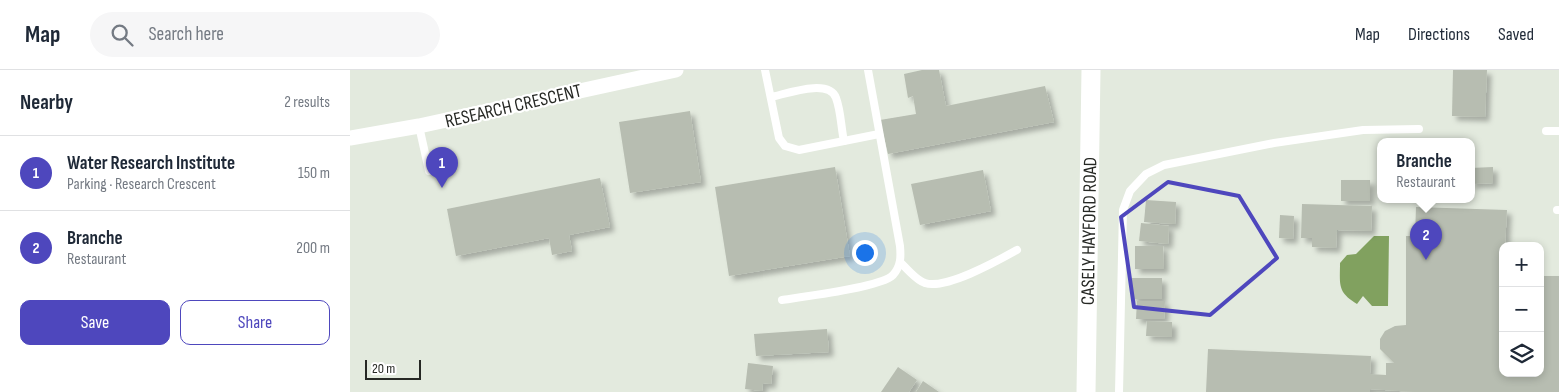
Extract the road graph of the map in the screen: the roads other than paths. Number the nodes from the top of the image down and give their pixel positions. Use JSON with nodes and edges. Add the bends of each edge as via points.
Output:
{"nodes":[{"id":1,"x":676,"y":70,"type":"edge"},
{"id":2,"x":765,"y":70,"type":"edge"},
{"id":3,"x":868,"y":70,"type":"edge"},
{"id":4,"x":1091,"y":70,"type":"edge"},
{"id":5,"x":770,"y":97,"type":"junction"},
{"id":6,"x":419,"y":126,"type":"junction"},
{"id":7,"x":1419,"y":129,"type":"dead end"},
{"id":8,"x":1546,"y":131,"type":"dead end"},
{"id":9,"x":1559,"y":131,"type":"edge"},
{"id":10,"x":879,"y":134,"type":"junction"},
{"id":11,"x":350,"y":138,"type":"edge"},
{"id":12,"x":844,"y":141,"type":"junction"},
{"id":13,"x":429,"y":171,"type":"dead end"},
{"id":14,"x":1017,"y":250,"type":"dead end"},
{"id":15,"x":901,"y":263,"type":"junction"},
{"id":16,"x":782,"y":300,"type":"dead end"},
{"id":17,"x":1086,"y":392,"type":"edge"},
{"id":18,"x":1118,"y":392,"type":"edge"}],
"edges":[{"from":1,"to":6,"type":"street","name":"RESEARCH CRESCENT"},
{"from":2,"to":5,"type":"lane"},
{"from":3,"to":10,"type":"lane"},
{"from":4,"to":17,"type":"street","name":"CASELY HAYFORD ROAD"},
{"from":5,"to":12,"type":"lane","via":[[779,138],[785,146],[799,150]]},
{"from":5,"to":12,"type":"lane","via":[[817,87],[828,90],[836,97]]},
{"from":6,"to":11,"type":"street","name":"RESEARCH CRESCENT"},
{"from":6,"to":13,"type":"lane"},
{"from":7,"to":18,"type":"lane","via":[[1363,130],[1274,143],[1190,158],[1146,174],[1130,191],[1123,210]]},
{"from":8,"to":9,"type":"lane"},
{"from":10,"to":12,"type":"lane"},
{"from":10,"to":15,"type":"lane"},
{"from":14,"to":15,"type":"lane","via":[[979,271],[939,284],[925,283]]},
{"from":15,"to":16,"type":"lane","via":[[892,277],[876,284]]}]}
